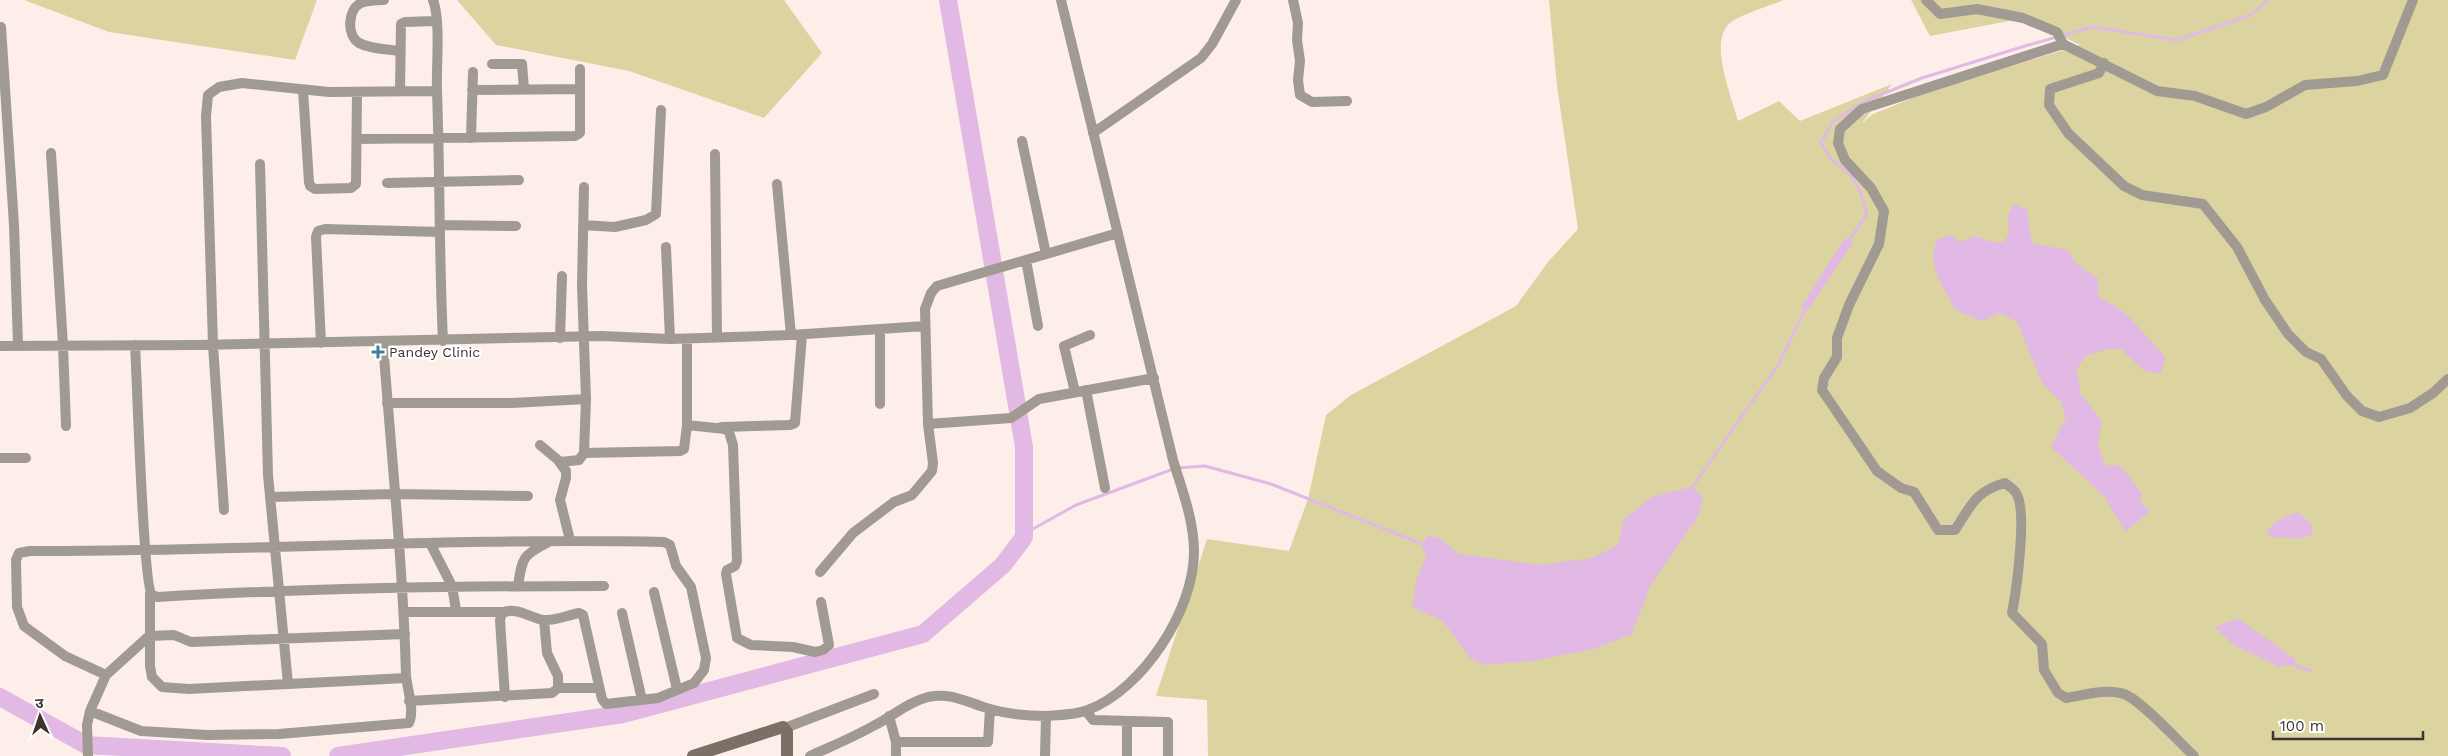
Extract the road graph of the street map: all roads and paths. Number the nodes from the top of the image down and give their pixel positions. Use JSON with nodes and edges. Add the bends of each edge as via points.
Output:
{"nodes":[{"id":1,"x":384,"y":0,"type":"edge"},
{"id":2,"x":433,"y":0,"type":"edge"},
{"id":3,"x":1061,"y":0,"type":"edge"},
{"id":4,"x":1236,"y":0,"type":"edge"},
{"id":5,"x":1293,"y":0,"type":"edge"},
{"id":6,"x":1926,"y":0,"type":"edge"},
{"id":7,"x":2413,"y":0,"type":"edge"},
{"id":8,"x":436,"y":21,"type":"junction"},
{"id":9,"x":1,"y":27,"type":"dead end"},
{"id":10,"x":2063,"y":44,"type":"junction"},
{"id":11,"x":400,"y":51,"type":"junction"},
{"id":12,"x":2104,"y":63,"type":"junction"},
{"id":13,"x":492,"y":64,"type":"dead end"},
{"id":14,"x":2,"y":67,"type":"edge"},
{"id":15,"x":580,"y":69,"type":"dead end"},
{"id":16,"x":473,"y":72,"type":"dead end"},
{"id":17,"x":524,"y":89,"type":"junction"},
{"id":18,"x":580,"y":89,"type":"junction"},
{"id":19,"x":303,"y":90,"type":"junction"},
{"id":20,"x":472,"y":90,"type":"junction"},
{"id":21,"x":437,"y":91,"type":"junction"},
{"id":22,"x":357,"y":92,"type":"junction"},
{"id":23,"x":400,"y":92,"type":"junction"},
{"id":24,"x":1346,"y":101,"type":"dead end"},
{"id":25,"x":3,"y":106,"type":"edge"},
{"id":26,"x":661,"y":110,"type":"dead end"},
{"id":27,"x":1093,"y":133,"type":"junction"},
{"id":28,"x":440,"y":138,"type":"junction"},
{"id":29,"x":471,"y":138,"type":"junction"},
{"id":30,"x":357,"y":139,"type":"junction"},
{"id":31,"x":1022,"y":141,"type":"dead end"},
{"id":32,"x":52,"y":152,"type":"dead end"},
{"id":33,"x":715,"y":154,"type":"dead end"},
{"id":34,"x":260,"y":164,"type":"dead end"},
{"id":35,"x":519,"y":180,"type":"dead end"},
{"id":36,"x":440,"y":181,"type":"junction"},
{"id":37,"x":387,"y":183,"type":"dead end"},
{"id":38,"x":777,"y":184,"type":"dead end"},
{"id":39,"x":584,"y":187,"type":"dead end"},
{"id":40,"x":584,"y":225,"type":"junction"},
{"id":41,"x":516,"y":226,"type":"dead end"},
{"id":42,"x":440,"y":228,"type":"junction"},
{"id":43,"x":1118,"y":233,"type":"junction"},
{"id":44,"x":666,"y":247,"type":"dead end"},
{"id":45,"x":1046,"y":254,"type":"junction"},
{"id":46,"x":1026,"y":260,"type":"junction"},
{"id":47,"x":562,"y":276,"type":"dead end"},
{"id":48,"x":925,"y":326,"type":"junction"},
{"id":49,"x":1038,"y":326,"type":"dead end"},
{"id":50,"x":880,"y":329,"type":"junction"},
{"id":51,"x":802,"y":335,"type":"junction"},
{"id":52,"x":1090,"y":335,"type":"dead end"},
{"id":53,"x":791,"y":336,"type":"junction"},
{"id":54,"x":585,"y":337,"type":"junction"},
{"id":55,"x":717,"y":337,"type":"junction"},
{"id":56,"x":560,"y":338,"type":"junction"},
{"id":57,"x":670,"y":339,"type":"junction"},
{"id":58,"x":687,"y":339,"type":"junction"},
{"id":59,"x":443,"y":341,"type":"junction"},
{"id":60,"x":383,"y":342,"type":"junction"},
{"id":61,"x":321,"y":343,"type":"junction"},
{"id":62,"x":264,"y":344,"type":"junction"},
{"id":63,"x":18,"y":345,"type":"junction"},
{"id":64,"x":64,"y":345,"type":"junction"},
{"id":65,"x":135,"y":345,"type":"junction"},
{"id":66,"x":213,"y":345,"type":"junction"},
{"id":67,"x":0,"y":346,"type":"edge"},
{"id":68,"x":1154,"y":378,"type":"junction"},
{"id":69,"x":2448,"y":379,"type":"edge"},
{"id":70,"x":1086,"y":390,"type":"junction"},
{"id":71,"x":1075,"y":392,"type":"junction"},
{"id":72,"x":586,"y":399,"type":"junction"},
{"id":73,"x":387,"y":403,"type":"junction"},
{"id":74,"x":880,"y":404,"type":"dead end"},
{"id":75,"x":928,"y":424,"type":"junction"},
{"id":76,"x":688,"y":425,"type":"junction"},
{"id":77,"x":66,"y":426,"type":"dead end"},
{"id":78,"x":721,"y":427,"type":"junction"},
{"id":79,"x":540,"y":445,"type":"dead end"},
{"id":80,"x":584,"y":453,"type":"junction"},
{"id":81,"x":0,"y":458,"type":"edge"},
{"id":82,"x":26,"y":458,"type":"dead end"},
{"id":83,"x":560,"y":462,"type":"junction"},
{"id":84,"x":1105,"y":488,"type":"dead end"},
{"id":85,"x":394,"y":494,"type":"junction"},
{"id":86,"x":528,"y":496,"type":"dead end"},
{"id":87,"x":270,"y":497,"type":"junction"},
{"id":88,"x":224,"y":510,"type":"dead end"},
{"id":89,"x":570,"y":540,"type":"junction"},
{"id":90,"x":552,"y":541,"type":"junction"},
{"id":91,"x":398,"y":542,"type":"junction"},
{"id":92,"x":430,"y":543,"type":"junction"},
{"id":93,"x":274,"y":548,"type":"junction"},
{"id":94,"x":145,"y":551,"type":"junction"},
{"id":95,"x":820,"y":572,"type":"dead end"},
{"id":96,"x":452,"y":586,"type":"junction"},
{"id":97,"x":518,"y":586,"type":"junction"},
{"id":98,"x":604,"y":586,"type":"dead end"},
{"id":99,"x":402,"y":587,"type":"junction"},
{"id":100,"x":280,"y":592,"type":"junction"},
{"id":101,"x":654,"y":592,"type":"dead end"},
{"id":102,"x":150,"y":593,"type":"junction"},
{"id":103,"x":821,"y":602,"type":"dead end"},
{"id":104,"x":456,"y":610,"type":"junction"},
{"id":105,"x":404,"y":612,"type":"junction"},
{"id":106,"x":506,"y":612,"type":"junction"},
{"id":107,"x":622,"y":613,"type":"dead end"},
{"id":108,"x":544,"y":620,"type":"junction"},
{"id":109,"x":405,"y":634,"type":"junction"},
{"id":110,"x":149,"y":636,"type":"junction"},
{"id":111,"x":284,"y":638,"type":"junction"},
{"id":112,"x":106,"y":675,"type":"junction"},
{"id":113,"x":406,"y":678,"type":"junction"},
{"id":114,"x":288,"y":684,"type":"junction"},
{"id":115,"x":558,"y":688,"type":"junction"},
{"id":116,"x":599,"y":688,"type":"junction"},
{"id":117,"x":677,"y":689,"type":"junction"},
{"id":118,"x":874,"y":694,"type":"dead end"},
{"id":119,"x":505,"y":697,"type":"junction"},
{"id":120,"x":642,"y":700,"type":"junction"},
{"id":121,"x":409,"y":701,"type":"junction"},
{"id":122,"x":990,"y":710,"type":"junction"},
{"id":123,"x":90,"y":711,"type":"junction"},
{"id":124,"x":1086,"y":711,"type":"junction"},
{"id":125,"x":889,"y":716,"type":"junction"},
{"id":126,"x":1046,"y":716,"type":"junction"},
{"id":127,"x":1127,"y":721,"type":"junction"},
{"id":128,"x":785,"y":728,"type":"junction"},
{"id":129,"x":896,"y":742,"type":"junction"},
{"id":130,"x":88,"y":756,"type":"edge"},
{"id":131,"x":693,"y":756,"type":"edge"},
{"id":132,"x":787,"y":756,"type":"edge"},
{"id":133,"x":810,"y":756,"type":"edge"},
{"id":134,"x":896,"y":756,"type":"edge"},
{"id":135,"x":1045,"y":756,"type":"edge"},
{"id":136,"x":1127,"y":756,"type":"edge"},
{"id":137,"x":1168,"y":756,"type":"edge"},
{"id":138,"x":2194,"y":756,"type":"edge"}],
"edges":[{"from":1,"to":11,"type":"street","via":[[359,4],[351,18],[351,31],[356,42]]},
{"from":2,"to":8,"type":"street"},
{"from":3,"to":27,"type":"street"},
{"from":4,"to":27,"type":"street","via":[[1201,58]]},
{"from":5,"to":24,"type":"street","via":[[1298,23],[1300,95],[1312,102]]},
{"from":6,"to":10,"type":"street","via":[[1940,14],[1977,9],[2023,18],[2057,32]]},
{"from":7,"to":12,"type":"street","via":[[2383,75],[2357,81],[2305,85],[2266,107],[2246,114],[2195,96],[2157,91]]},
{"from":8,"to":11,"type":"street","via":[[402,23]]},
{"from":8,"to":21,"type":"street"},
{"from":9,"to":14,"type":"street"},
{"from":10,"to":12,"type":"street"},
{"from":10,"to":138,"type":"street","via":[[1862,109],[1840,129],[1838,143],[1845,160],[1870,188],[1884,211],[1879,244],[1849,305],[1837,338],[1837,357],[1824,378],[1822,390],[1876,470],[1900,488],[1914,492],[1938,530],[1955,530],[1977,497],[1989,487],[2005,483],[2018,494],[2022,519],[2012,614],[2042,644],[2044,670],[2058,692],[2066,698],[2107,692],[2124,694],[2140,704]]},
{"from":11,"to":23,"type":"street"},
{"from":12,"to":69,"type":"street","via":[[2100,73],[2050,89],[2050,105],[2068,133],[2124,186],[2142,195],[2203,204],[2237,247],[2265,300],[2288,334],[2306,352],[2321,359],[2362,412],[2380,418],[2410,408]]},
{"from":13,"to":17,"type":"street","via":[[522,64]]},
{"from":14,"to":25,"type":"street"},
{"from":15,"to":18,"type":"street"},
{"from":16,"to":20,"type":"street"},
{"from":17,"to":18,"type":"street"},
{"from":17,"to":20,"type":"street"},
{"from":18,"to":29,"type":"street","via":[[578,135]]},
{"from":19,"to":22,"type":"street"},
{"from":19,"to":30,"type":"street","via":[[310,186],[315,189],[355,186]]},
{"from":19,"to":66,"type":"street","via":[[237,83],[219,87],[208,95]]},
{"from":20,"to":29,"type":"street"},
{"from":21,"to":23,"type":"street"},
{"from":21,"to":28,"type":"street"},
{"from":22,"to":23,"type":"street"},
{"from":22,"to":30,"type":"street"},
{"from":25,"to":63,"type":"street","via":[[14,225]]},
{"from":26,"to":40,"type":"street","via":[[656,214],[646,220],[615,227]]},
{"from":27,"to":43,"type":"street"},
{"from":28,"to":29,"type":"street"},
{"from":28,"to":30,"type":"street"},
{"from":28,"to":36,"type":"street"},
{"from":31,"to":45,"type":"street"},
{"from":32,"to":64,"type":"street"},
{"from":33,"to":55,"type":"street"},
{"from":34,"to":62,"type":"street"},
{"from":35,"to":36,"type":"street"},
{"from":36,"to":37,"type":"street"},
{"from":36,"to":42,"type":"street"},
{"from":38,"to":53,"type":"street"},
{"from":39,"to":40,"type":"street"},
{"from":40,"to":54,"type":"street"},
{"from":41,"to":42,"type":"street"},
{"from":42,"to":59,"type":"street"},
{"from":42,"to":61,"type":"street","via":[[325,228],[318,231]]},
{"from":43,"to":45,"type":"street"},
{"from":43,"to":68,"type":"street"},
{"from":44,"to":57,"type":"street"},
{"from":45,"to":46,"type":"street"},
{"from":46,"to":48,"type":"street","via":[[937,286],[928,300]]},
{"from":46,"to":49,"type":"street"},
{"from":47,"to":56,"type":"street"},
{"from":48,"to":50,"type":"street"},
{"from":48,"to":75,"type":"street"},
{"from":50,"to":51,"type":"street"},
{"from":50,"to":74,"type":"street"},
{"from":51,"to":53,"type":"street"},
{"from":51,"to":78,"type":"street","via":[[795,423]]},
{"from":52,"to":71,"type":"street","via":[[1064,346]]},
{"from":53,"to":55,"type":"street"},
{"from":54,"to":56,"type":"street"},
{"from":54,"to":57,"type":"street"},
{"from":54,"to":72,"type":"street"},
{"from":55,"to":58,"type":"street"},
{"from":56,"to":59,"type":"street"},
{"from":57,"to":58,"type":"street"},
{"from":58,"to":76,"type":"street"},
{"from":59,"to":60,"type":"street"},
{"from":60,"to":61,"type":"street"},
{"from":60,"to":73,"type":"street"},
{"from":61,"to":62,"type":"street"},
{"from":62,"to":66,"type":"street"},
{"from":62,"to":87,"type":"street"},
{"from":63,"to":64,"type":"street"},
{"from":63,"to":67,"type":"street"},
{"from":64,"to":65,"type":"street"},
{"from":64,"to":77,"type":"street"},
{"from":65,"to":66,"type":"street"},
{"from":65,"to":94,"type":"street"},
{"from":66,"to":88,"type":"street"},
{"from":68,"to":70,"type":"street"},
{"from":68,"to":124,"type":"street","via":[[1193,526],[1191,580],[1166,637],[1139,675],[1101,704]]},
{"from":70,"to":71,"type":"street"},
{"from":70,"to":84,"type":"street"},
{"from":71,"to":75,"type":"street","via":[[1039,399],[1011,418]]},
{"from":72,"to":73,"type":"street","via":[[512,403]]},
{"from":72,"to":80,"type":"street"},
{"from":73,"to":85,"type":"street"},
{"from":75,"to":95,"type":"street","via":[[934,463],[932,471],[912,495],[890,504],[853,533]]},
{"from":76,"to":78,"type":"street"},
{"from":76,"to":80,"type":"street","via":[[682,450]]},
{"from":78,"to":103,"type":"street","via":[[729,432],[733,447],[737,561],[726,574],[735,636],[740,641],[758,646],[823,650],[829,643]]},
{"from":79,"to":83,"type":"street"},
{"from":80,"to":83,"type":"street","via":[[578,460]]},
{"from":81,"to":82,"type":"street"},
{"from":83,"to":89,"type":"street","via":[[566,478],[560,500]]},
{"from":85,"to":86,"type":"street"},
{"from":85,"to":87,"type":"street"},
{"from":85,"to":91,"type":"street"},
{"from":87,"to":93,"type":"street"},
{"from":89,"to":90,"type":"street"},
{"from":89,"to":117,"type":"street","via":[[664,542],[670,545],[676,566],[691,588],[706,662],[697,680]]},
{"from":90,"to":92,"type":"street"},
{"from":90,"to":97,"type":"street","via":[[525,556]]},
{"from":91,"to":92,"type":"street"},
{"from":91,"to":93,"type":"street"},
{"from":91,"to":99,"type":"street"},
{"from":92,"to":96,"type":"street"},
{"from":93,"to":94,"type":"street"},
{"from":93,"to":100,"type":"street"},
{"from":94,"to":102,"type":"street"},
{"from":94,"to":112,"type":"street","via":[[30,551],[17,556],[17,607],[24,626],[65,656]]},
{"from":96,"to":97,"type":"street"},
{"from":96,"to":99,"type":"street"},
{"from":96,"to":104,"type":"street"},
{"from":97,"to":98,"type":"street"},
{"from":99,"to":100,"type":"street"},
{"from":99,"to":105,"type":"street"},
{"from":100,"to":102,"type":"street","via":[[158,597]]},
{"from":100,"to":111,"type":"street"},
{"from":101,"to":117,"type":"street"},
{"from":102,"to":110,"type":"street"},
{"from":104,"to":105,"type":"street"},
{"from":104,"to":106,"type":"street"},
{"from":105,"to":109,"type":"street"},
{"from":106,"to":108,"type":"street","via":[[520,612]]},
{"from":106,"to":119,"type":"street","via":[[500,620]]},
{"from":107,"to":120,"type":"street"},
{"from":108,"to":115,"type":"street","via":[[547,653],[558,676]]},
{"from":108,"to":116,"type":"street","via":[[579,613],[584,615]]},
{"from":109,"to":111,"type":"street"},
{"from":109,"to":113,"type":"street"},
{"from":110,"to":111,"type":"street","via":[[174,635],[189,642]]},
{"from":110,"to":112,"type":"street"},
{"from":110,"to":114,"type":"street","via":[[152,677],[162,687],[189,689]]},
{"from":111,"to":114,"type":"street"},
{"from":112,"to":123,"type":"street"},
{"from":113,"to":114,"type":"street"},
{"from":113,"to":121,"type":"street"},
{"from":115,"to":116,"type":"street"},
{"from":115,"to":119,"type":"street","via":[[541,695]]},
{"from":116,"to":120,"type":"street","via":[[606,704]]},
{"from":117,"to":120,"type":"street","via":[[658,698]]},
{"from":118,"to":128,"type":"street"},
{"from":119,"to":121,"type":"street"},
{"from":121,"to":123,"type":"street","via":[[411,715],[408,724],[233,736],[141,731]]},
{"from":122,"to":125,"type":"street","via":[[952,695],[914,702]]},
{"from":122,"to":126,"type":"street"},
{"from":122,"to":129,"type":"street","via":[[988,742]]},
{"from":123,"to":130,"type":"street"},
{"from":124,"to":126,"type":"street"},
{"from":124,"to":127,"type":"street","via":[[1093,720]]},
{"from":125,"to":129,"type":"street"},
{"from":125,"to":133,"type":"street"},
{"from":126,"to":135,"type":"street"},
{"from":127,"to":136,"type":"street"},
{"from":127,"to":137,"type":"street","via":[[1168,722]]},
{"from":128,"to":131,"type":"street"},
{"from":128,"to":132,"type":"street"},
{"from":129,"to":134,"type":"street"}]}
